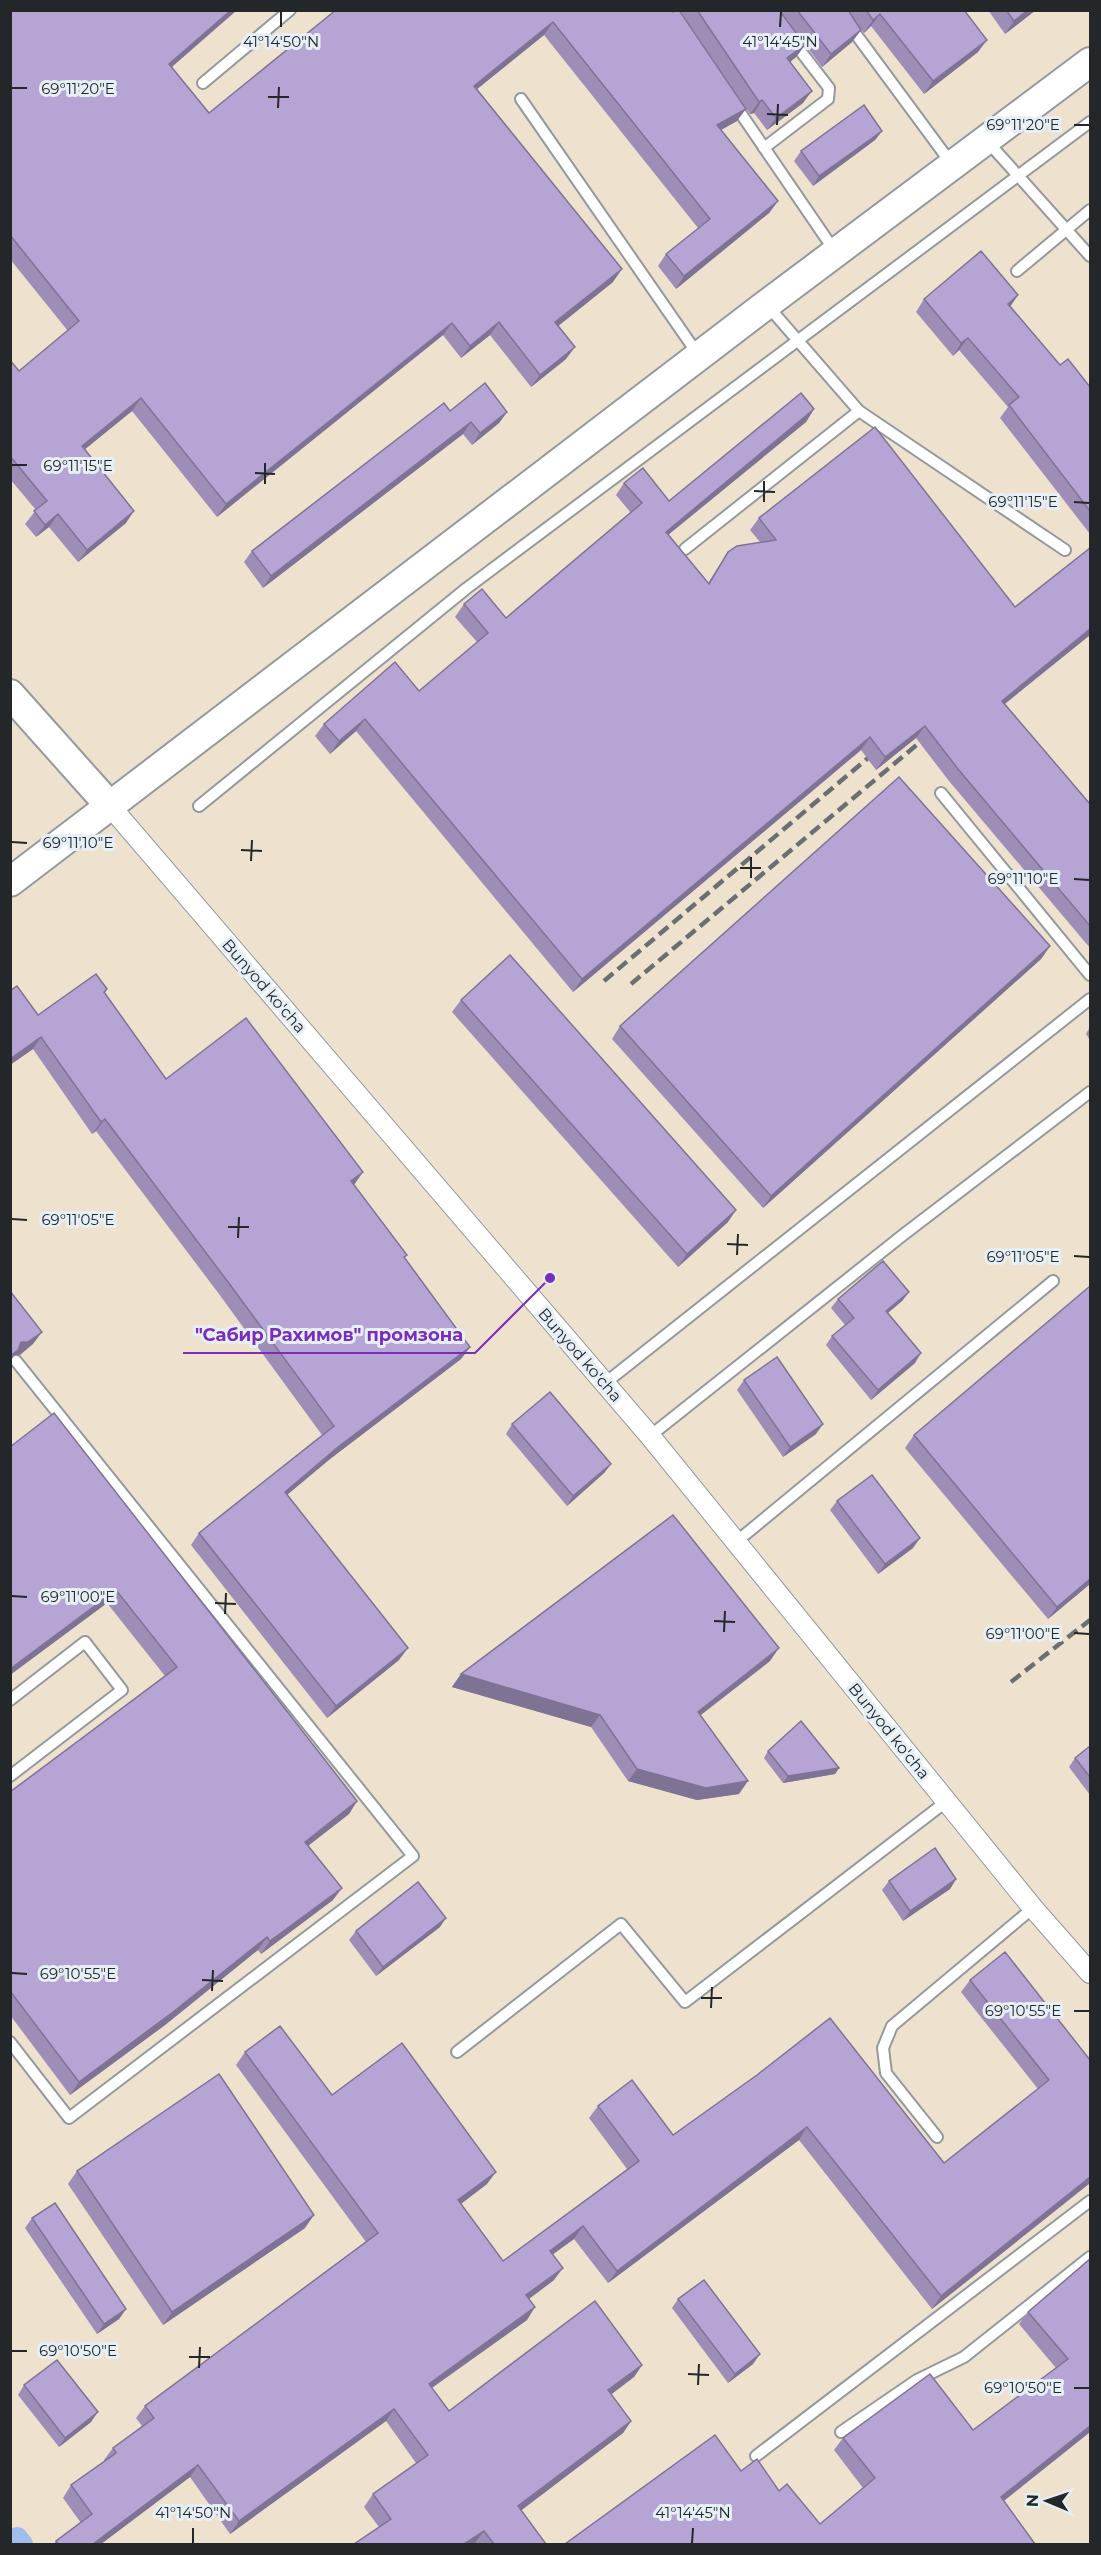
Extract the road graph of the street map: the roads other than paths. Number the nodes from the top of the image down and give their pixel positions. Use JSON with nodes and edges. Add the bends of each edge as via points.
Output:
{"nodes":[{"id":1,"x":290,"y":10,"type":"edge"},
{"id":2,"x":838,"y":10,"type":"edge"},
{"id":3,"x":782,"y":28,"type":"edge"},
{"id":4,"x":1090,"y":62,"type":"edge"},
{"id":5,"x":203,"y":82,"type":"dead end"},
{"id":6,"x":521,"y":99,"type":"dead end"},
{"id":7,"x":731,"y":99,"type":"edge"},
{"id":8,"x":1090,"y":122,"type":"edge"},
{"id":9,"x":987,"y":141,"type":"junction"},
{"id":10,"x":764,"y":148,"type":"junction"},
{"id":11,"x":953,"y":166,"type":"junction"},
{"id":12,"x":1018,"y":174,"type":"junction"},
{"id":13,"x":1090,"y":210,"type":"edge"},
{"id":14,"x":1067,"y":229,"type":"junction"},
{"id":15,"x":836,"y":253,"type":"junction"},
{"id":16,"x":1090,"y":256,"type":"edge"},
{"id":17,"x":1017,"y":271,"type":"dead end"},
{"id":18,"x":767,"y":304,"type":"junction"},
{"id":19,"x":797,"y":340,"type":"junction"},
{"id":20,"x":699,"y":356,"type":"junction"},
{"id":21,"x":860,"y":411,"type":"junction"},
{"id":22,"x":685,"y":549,"type":"dead end"},
{"id":23,"x":1065,"y":550,"type":"dead end"},
{"id":24,"x":10,"y":694,"type":"edge"},
{"id":25,"x":941,"y":793,"type":"dead end"},
{"id":26,"x":110,"y":806,"type":"junction"},
{"id":27,"x":199,"y":806,"type":"dead end"},
{"id":28,"x":10,"y":882,"type":"edge"},
{"id":29,"x":1090,"y":975,"type":"edge"},
{"id":30,"x":1090,"y":999,"type":"edge"},
{"id":31,"x":1090,"y":1092,"type":"edge"},
{"id":32,"x":1053,"y":1281,"type":"dead end"},
{"id":33,"x":16,"y":1361,"type":"edge"},
{"id":34,"x":604,"y":1384,"type":"junction"},
{"id":35,"x":650,"y":1436,"type":"junction"},
{"id":36,"x":736,"y":1542,"type":"junction"},
{"id":37,"x":10,"y":1700,"type":"edge"},
{"id":38,"x":10,"y":1776,"type":"edge"},
{"id":39,"x":946,"y":1802,"type":"junction"},
{"id":40,"x":1033,"y":1908,"type":"junction"},
{"id":41,"x":1090,"y":1973,"type":"edge"},
{"id":42,"x":10,"y":2042,"type":"edge"},
{"id":43,"x":457,"y":2052,"type":"dead end"},
{"id":44,"x":937,"y":2136,"type":"dead end"},
{"id":45,"x":1090,"y":2201,"type":"edge"},
{"id":46,"x":1090,"y":2258,"type":"edge"},
{"id":47,"x":841,"y":2432,"type":"dead end"},
{"id":48,"x":756,"y":2456,"type":"dead end"}],
"edges":[{"from":1,"to":5,"type":"lane"},
{"from":2,"to":11,"type":"lane"},
{"from":3,"to":10,"type":"lane","via":[[830,94]]},
{"from":4,"to":9,"type":"street"},
{"from":6,"to":20,"type":"lane"},
{"from":7,"to":10,"type":"lane"},
{"from":8,"to":12,"type":"lane"},
{"from":9,"to":11,"type":"street"},
{"from":9,"to":12,"type":"lane"},
{"from":10,"to":15,"type":"lane"},
{"from":11,"to":15,"type":"street"},
{"from":12,"to":14,"type":"lane"},
{"from":12,"to":19,"type":"lane"},
{"from":13,"to":14,"type":"lane"},
{"from":14,"to":16,"type":"lane"},
{"from":14,"to":17,"type":"lane"},
{"from":15,"to":18,"type":"street"},
{"from":18,"to":19,"type":"lane"},
{"from":18,"to":20,"type":"street"},
{"from":19,"to":21,"type":"lane"},
{"from":19,"to":27,"type":"lane","via":[[467,588]]},
{"from":20,"to":26,"type":"street"},
{"from":21,"to":22,"type":"lane"},
{"from":21,"to":23,"type":"lane"},
{"from":24,"to":26,"type":"street","name":"Bunyod ko'cha"},
{"from":25,"to":29,"type":"lane"},
{"from":26,"to":28,"type":"street"},
{"from":26,"to":34,"type":"street","name":"Bunyod ko'cha"},
{"from":30,"to":34,"type":"lane"},
{"from":31,"to":35,"type":"lane"},
{"from":32,"to":36,"type":"lane"},
{"from":33,"to":42,"type":"lane","via":[[413,1856],[69,2118]]},
{"from":34,"to":35,"type":"street","name":"Bunyod ko'cha"},
{"from":35,"to":36,"type":"street","name":"Bunyod ko'cha"},
{"from":36,"to":39,"type":"street","name":"Bunyod ko'cha"},
{"from":37,"to":38,"type":"lane","via":[[85,1642],[122,1690]]},
{"from":39,"to":40,"type":"street","name":"Bunyod ko'cha"},
{"from":39,"to":43,"type":"lane","via":[[685,2002],[621,1924]]},
{"from":40,"to":41,"type":"street","name":"Bunyod ko'cha"},
{"from":40,"to":44,"type":"lane","via":[[892,2026],[882,2048],[886,2073]]},
{"from":45,"to":48,"type":"lane"},
{"from":46,"to":47,"type":"lane","via":[[964,2356],[917,2380]]}]}
